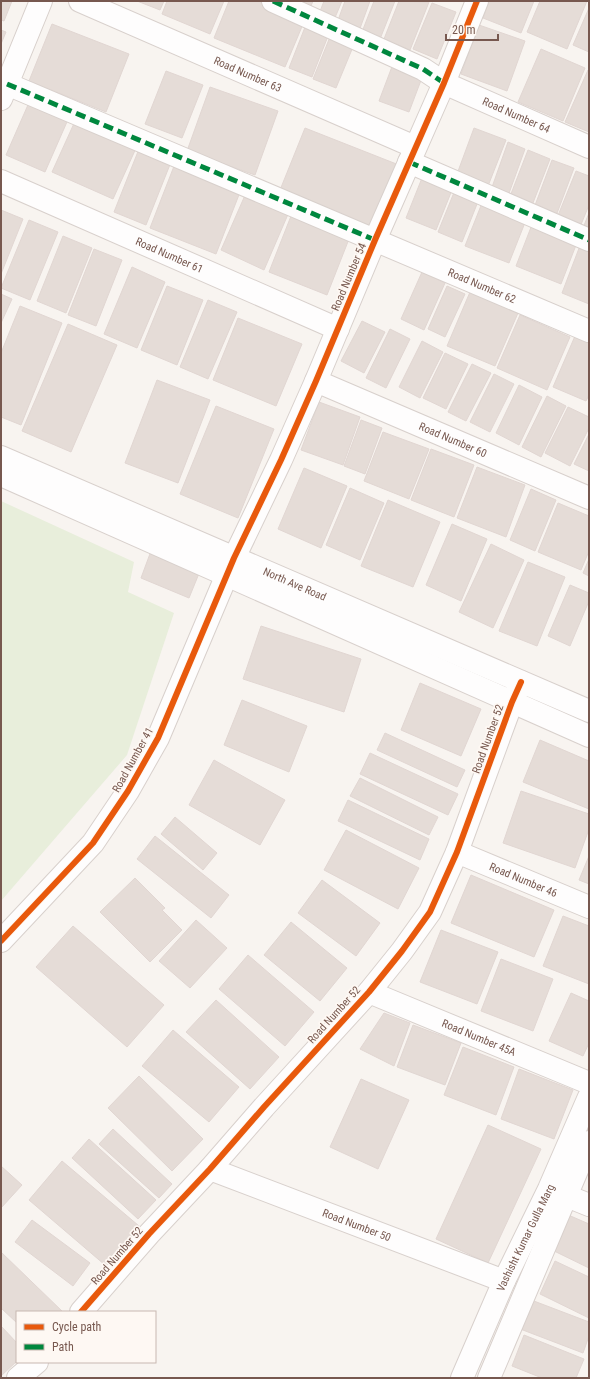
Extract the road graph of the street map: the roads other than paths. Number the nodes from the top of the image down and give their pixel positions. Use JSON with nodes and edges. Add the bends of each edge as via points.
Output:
{"nodes":[{"id":1,"x":41,"y":1,"type":"edge"},
{"id":2,"x":80,"y":1,"type":"edge"},
{"id":3,"x":273,"y":1,"type":"edge"},
{"id":4,"x":476,"y":1,"type":"edge"},
{"id":5,"x":444,"y":83,"type":"junction"},
{"id":6,"x":4,"y":92,"type":"edge"},
{"id":7,"x":589,"y":147,"type":"edge"},
{"id":8,"x":412,"y":154,"type":"junction"},
{"id":9,"x":1,"y":180,"type":"edge"},
{"id":10,"x":375,"y":240,"type":"junction"},
{"id":11,"x":589,"y":240,"type":"edge"},
{"id":12,"x":338,"y":330,"type":"junction"},
{"id":13,"x":589,"y":331,"type":"edge"},
{"id":14,"x":316,"y":381,"type":"junction"},
{"id":15,"x":1,"y":457,"type":"edge"},
{"id":16,"x":1,"y":475,"type":"edge"},
{"id":17,"x":589,"y":498,"type":"edge"},
{"id":18,"x":230,"y":566,"type":"junction"},
{"id":19,"x":521,"y":682,"type":"junction"},
{"id":20,"x":512,"y":702,"type":"junction"},
{"id":21,"x":589,"y":711,"type":"edge"},
{"id":22,"x":589,"y":736,"type":"edge"},
{"id":23,"x":458,"y":852,"type":"junction"},
{"id":24,"x":589,"y":907,"type":"edge"},
{"id":25,"x":1,"y":941,"type":"edge"},
{"id":26,"x":368,"y":992,"type":"junction"},
{"id":27,"x":589,"y":1083,"type":"edge"},
{"id":28,"x":589,"y":1097,"type":"edge"},
{"id":29,"x":589,"y":1142,"type":"edge"},
{"id":30,"x":210,"y":1169,"type":"junction"},
{"id":31,"x":557,"y":1192,"type":"junction"},
{"id":32,"x":589,"y":1205,"type":"edge"},
{"id":33,"x":504,"y":1282,"type":"junction"},
{"id":34,"x":82,"y":1311,"type":"edge"},
{"id":35,"x":36,"y":1363,"type":"edge"},
{"id":36,"x":18,"y":1378,"type":"edge"},
{"id":37,"x":462,"y":1378,"type":"edge"},
{"id":38,"x":488,"y":1378,"type":"edge"}],
"edges":[{"from":1,"to":6,"type":"street"},
{"from":2,"to":8,"type":"street","name":"Road Number 63"},
{"from":3,"to":5,"type":"street","name":"Road Number 64","via":[[423,70]]},
{"from":4,"to":5,"type":"street","name":"Road Number 54"},
{"from":5,"to":7,"type":"street","name":"Road Number 64"},
{"from":5,"to":8,"type":"street","name":"Road Number 54"},
{"from":6,"to":10,"type":"street","name":"Road Number 62"},
{"from":8,"to":10,"type":"street","name":"Road Number 54"},
{"from":8,"to":11,"type":"street","name":"Road Number 63"},
{"from":9,"to":12,"type":"street","name":"Road Number 61"},
{"from":10,"to":12,"type":"street","name":"Road Number 54"},
{"from":10,"to":13,"type":"street","name":"Road Number 62"},
{"from":12,"to":14,"type":"street","name":"Road Number 54"},
{"from":14,"to":17,"type":"street","name":"Road Number 60"},
{"from":14,"to":18,"type":"street","name":"Road Number 54","via":[[282,460]]},
{"from":15,"to":18,"type":"street","name":"North Ave Road"},
{"from":16,"to":18,"type":"street"},
{"from":18,"to":19,"type":"street","name":"North Ave Road"},
{"from":18,"to":20,"type":"street"},
{"from":18,"to":25,"type":"street","name":"Road Number 41","via":[[158,738],[128,791],[93,843]]},
{"from":19,"to":20,"type":"street","name":"Road Number 52"},
{"from":19,"to":21,"type":"street","name":"North Ave Road"},
{"from":20,"to":22,"type":"street"},
{"from":20,"to":23,"type":"street","name":"Road Number 52"},
{"from":23,"to":24,"type":"street","name":"Road Number 46"},
{"from":23,"to":26,"type":"street","name":"Road Number 52","via":[[430,912]]},
{"from":26,"to":27,"type":"street","name":"Road Number 45A"},
{"from":26,"to":30,"type":"street","name":"Road Number 52"},
{"from":28,"to":31,"type":"street","name":"Vashisht Kumar Gulla Marg"},
{"from":29,"to":31,"type":"street","name":"Vashisht Kumar Gulla Marg"},
{"from":30,"to":33,"type":"street","name":"Road Number 50"},
{"from":30,"to":34,"type":"street","name":"Road Number 52"},
{"from":31,"to":32,"type":"street"},
{"from":31,"to":33,"type":"street","name":"Vashisht Kumar Gulla Marg"},
{"from":31,"to":38,"type":"street","name":"Vashisht Kumar Gulla Marg"},
{"from":33,"to":37,"type":"street","name":"Vashisht Kumar Gulla Marg"},
{"from":35,"to":36,"type":"street"}]}
